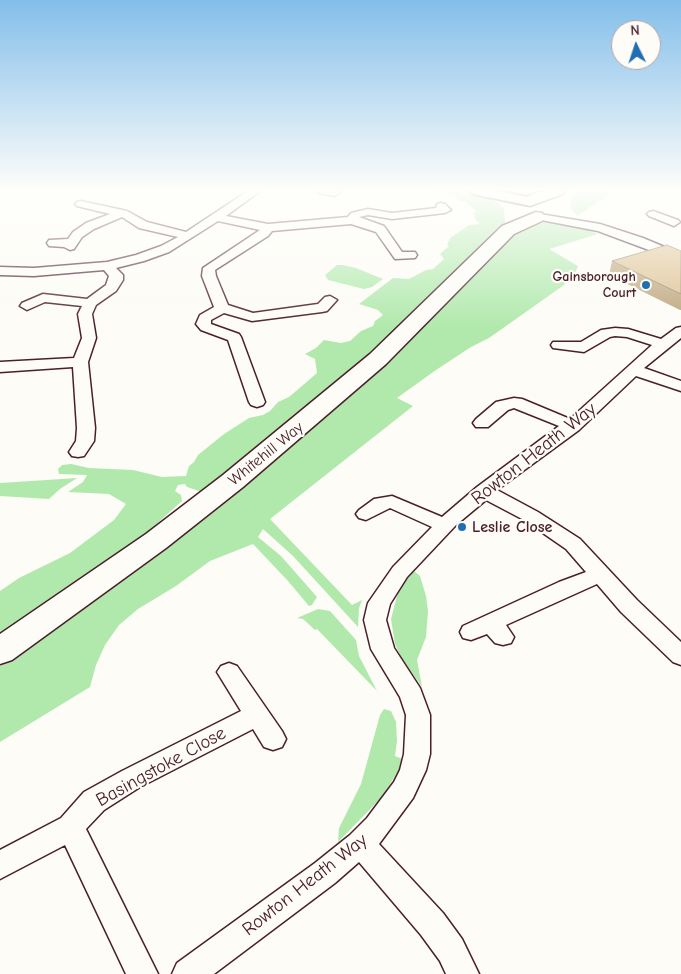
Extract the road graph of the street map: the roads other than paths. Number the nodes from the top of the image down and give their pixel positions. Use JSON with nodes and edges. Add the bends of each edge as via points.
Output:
{"nodes":[{"id":1,"x":78,"y":236,"type":"edge"},
{"id":2,"x":188,"y":236,"type":"edge"},
{"id":3,"x":257,"y":236,"type":"edge"},
{"id":4,"x":386,"y":236,"type":"edge"},
{"id":5,"x":505,"y":236,"type":"edge"},
{"id":6,"x":624,"y":236,"type":"edge"},
{"id":7,"x":52,"y":243,"type":"dead end"},
{"id":8,"x":70,"y":244,"type":"joint"},
{"id":9,"x":404,"y":257,"type":"dead end"},
{"id":10,"x":681,"y":258,"type":"edge"},
{"id":11,"x":107,"y":266,"type":"junction"},
{"id":12,"x":0,"y":270,"type":"edge"},
{"id":13,"x":90,"y":303,"type":"junction"},
{"id":14,"x":326,"y":304,"type":"joint"},
{"id":15,"x":27,"y":306,"type":"dead end"},
{"id":16,"x":222,"y":309,"type":"junction"},
{"id":17,"x":338,"y":312,"type":"dead end"},
{"id":18,"x":681,"y":331,"type":"edge"},
{"id":19,"x":663,"y":344,"type":"junction"},
{"id":20,"x":558,"y":345,"type":"dead end"},
{"id":21,"x":80,"y":362,"type":"junction"},
{"id":22,"x":0,"y":367,"type":"edge"},
{"id":23,"x":634,"y":370,"type":"junction"},
{"id":24,"x":681,"y":386,"type":"edge"},
{"id":25,"x":260,"y":396,"type":"dead end"},
{"id":26,"x":482,"y":423,"type":"dead end"},
{"id":27,"x":572,"y":426,"type":"junction"},
{"id":28,"x":78,"y":452,"type":"dead end"},
{"id":29,"x":484,"y":491,"type":"junction"},
{"id":30,"x":366,"y":514,"type":"dead end"},
{"id":31,"x":444,"y":525,"type":"junction"},
{"id":32,"x":601,"y":574,"type":"junction"},
{"id":33,"x":488,"y":631,"type":"dead end"},
{"id":34,"x":0,"y":651,"type":"edge"},
{"id":35,"x":681,"y":656,"type":"edge"},
{"id":36,"x":229,"y":672,"type":"dead end"},
{"id":37,"x":257,"y":715,"type":"junction"},
{"id":38,"x":273,"y":739,"type":"dead end"},
{"id":39,"x":71,"y":827,"type":"junction"},
{"id":40,"x":361,"y":843,"type":"junction"},
{"id":41,"x":0,"y":866,"type":"edge"},
{"id":42,"x":142,"y":974,"type":"edge"},
{"id":43,"x":188,"y":974,"type":"edge"},
{"id":44,"x":463,"y":974,"type":"edge"}],
"edges":[{"from":1,"to":8,"type":"street"},
{"from":2,"to":11,"type":"street","via":[[155,253]]},
{"from":3,"to":16,"type":"street","via":[[209,268]]},
{"from":4,"to":9,"type":"street"},
{"from":5,"to":34,"type":"main road","name":"Whitehill Way","via":[[391,347],[305,422],[156,541]]},
{"from":6,"to":10,"type":"street"},
{"from":7,"to":8,"type":"street"},
{"from":11,"to":12,"type":"street","via":[[57,272]]},
{"from":11,"to":13,"type":"street","via":[[116,275],[116,280],[111,288]]},
{"from":13,"to":15,"type":"street","via":[[46,296]]},
{"from":13,"to":21,"type":"street","via":[[85,314],[89,338]]},
{"from":14,"to":16,"type":"street","via":[[252,317]]},
{"from":14,"to":17,"type":"street"},
{"from":16,"to":25,"type":"street","via":[[208,316],[204,324],[234,337]]},
{"from":18,"to":19,"type":"street","name":"Rowton Heath Way"},
{"from":19,"to":20,"type":"street","via":[[615,332],[606,334],[588,350]]},
{"from":19,"to":23,"type":"street","name":"Rowton Heath Way"},
{"from":21,"to":22,"type":"street"},
{"from":21,"to":28,"type":"street","via":[[87,417],[85,441]]},
{"from":23,"to":24,"type":"street"},
{"from":23,"to":27,"type":"street","name":"Rowton Heath Way"},
{"from":26,"to":27,"type":"street","via":[[502,406],[514,403]]},
{"from":27,"to":29,"type":"street","name":"Rowton Heath Way"},
{"from":29,"to":31,"type":"street","name":"Rowton Heath Way"},
{"from":29,"to":32,"type":"street","via":[[549,526],[573,544]]},
{"from":30,"to":31,"type":"street","via":[[381,503],[392,502]]},
{"from":31,"to":40,"type":"street","name":"Rowton Heath Way","via":[[400,572],[376,612],[376,629],[382,649],[415,704],[419,741],[413,770],[404,790]]},
{"from":32,"to":33,"type":"street","via":[[567,587]]},
{"from":32,"to":35,"type":"street"},
{"from":36,"to":37,"type":"street"},
{"from":37,"to":38,"type":"street"},
{"from":37,"to":39,"type":"street","name":"Basingstoke Close","via":[[131,778],[94,801]]},
{"from":39,"to":41,"type":"street","name":"Basingstoke Close"},
{"from":39,"to":42,"type":"street"},
{"from":40,"to":43,"type":"street","name":"Rowton Heath Way","via":[[310,885]]},
{"from":40,"to":44,"type":"street","via":[[432,924]]}]}
